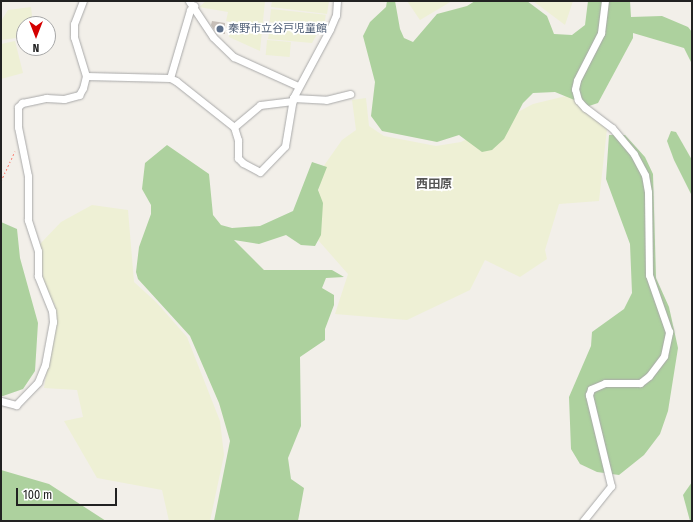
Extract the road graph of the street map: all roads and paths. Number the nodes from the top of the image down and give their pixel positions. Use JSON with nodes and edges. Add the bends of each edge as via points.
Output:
{"nodes":[{"id":1,"x":83,"y":1,"type":"edge"},
{"id":2,"x":337,"y":1,"type":"edge"},
{"id":3,"x":605,"y":1,"type":"edge"},
{"id":4,"x":192,"y":4,"type":"edge"},
{"id":5,"x":86,"y":76,"type":"junction"},
{"id":6,"x":170,"y":78,"type":"junction"},
{"id":7,"x":298,"y":86,"type":"junction"},
{"id":8,"x":350,"y":94,"type":"dead end"},
{"id":9,"x":293,"y":100,"type":"junction"},
{"id":10,"x":234,"y":127,"type":"junction"},
{"id":11,"x":15,"y":145,"type":"dead end"},
{"id":12,"x":1,"y":181,"type":"edge"},
{"id":13,"x":1,"y":401,"type":"edge"},
{"id":14,"x":583,"y":521,"type":"edge"}],
"edges":[{"from":1,"to":5,"type":"street","via":[[74,24],[74,37]]},
{"from":2,"to":7,"type":"street","via":[[336,15],[330,29]]},
{"from":3,"to":14,"type":"street","via":[[601,33],[577,80],[575,90],[578,100],[585,108],[612,128],[634,154],[644,175],[648,192],[649,275],[670,332],[664,356],[649,376],[640,382],[605,383],[591,389],[590,395],[611,486]]},
{"from":4,"to":6,"type":"street"},
{"from":4,"to":7,"type":"street","via":[[213,37],[234,57]]},
{"from":5,"to":6,"type":"street"},
{"from":5,"to":13,"type":"street","via":[[79,95],[64,99],[22,102],[18,107],[18,127],[28,176],[28,220],[38,251],[38,276],[52,311],[53,322],[45,365],[38,382],[16,405]]},
{"from":6,"to":10,"type":"street"},
{"from":7,"to":9,"type":"street"},
{"from":8,"to":9,"type":"street","via":[[326,100]]},
{"from":9,"to":10,"type":"street","via":[[260,105]]},
{"from":9,"to":10,"type":"street","via":[[285,146],[260,172],[238,158],[238,140]]},
{"from":11,"to":12,"type":"path","via":[[15,151]]}]}
